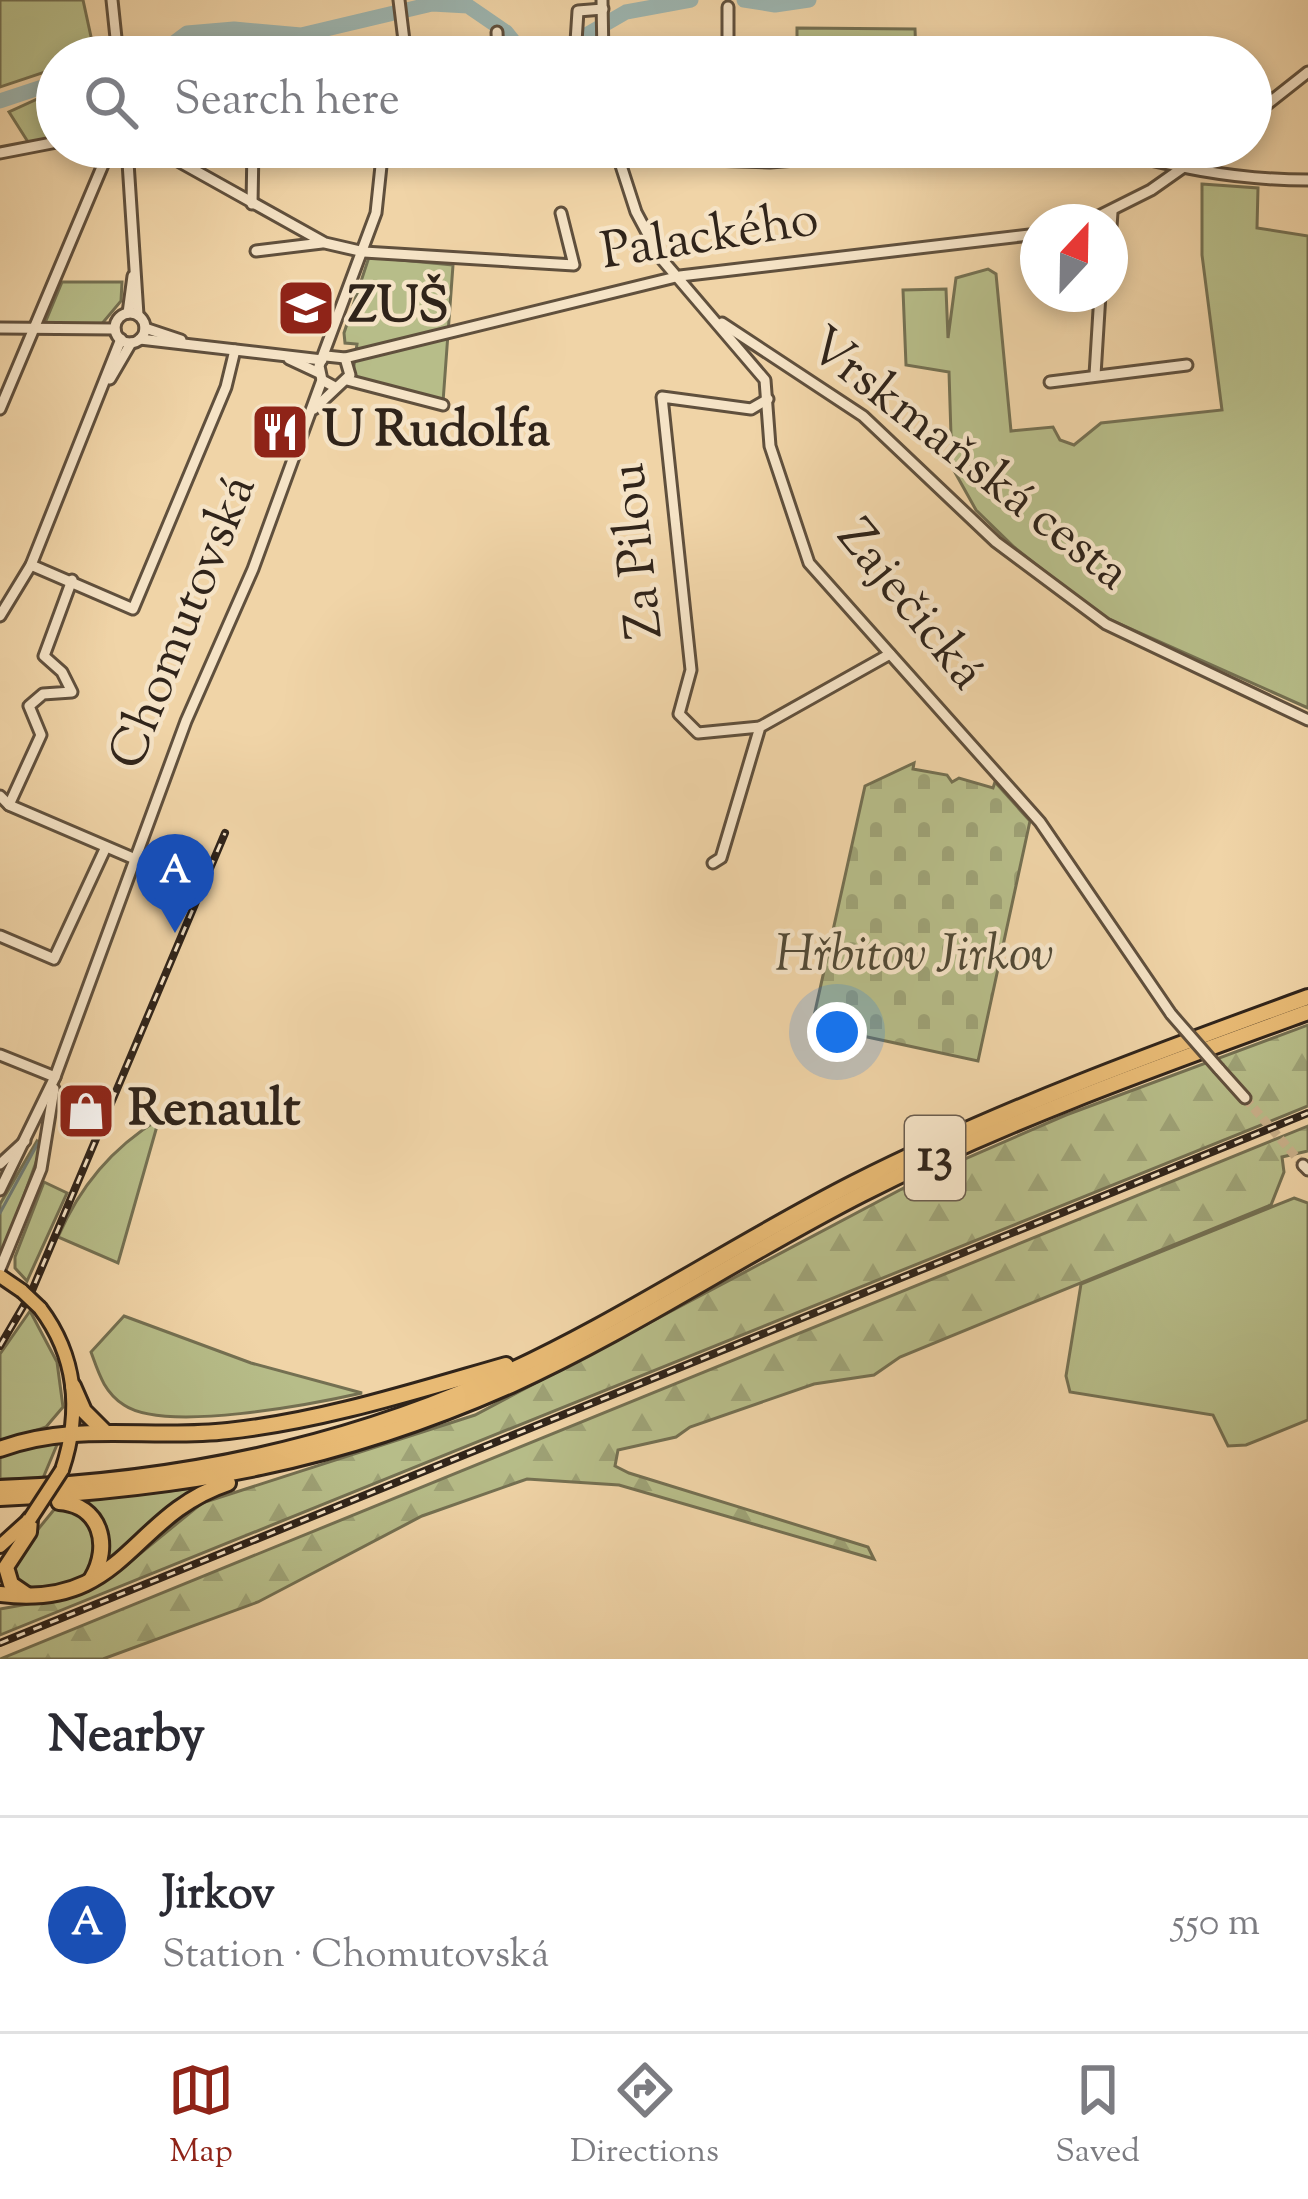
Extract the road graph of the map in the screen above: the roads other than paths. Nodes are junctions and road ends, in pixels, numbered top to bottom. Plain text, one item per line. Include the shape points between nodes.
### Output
1 (112, 0) edge
2 (603, 4) edge
3 (728, 7) dead end
4 (497, 32) dead end
5 (116, 36) edge
6 (497, 36) edge
7 (575, 36) edge
8 (603, 36) edge
9 (728, 36) edge
10 (1308, 71) edge
11 (1272, 100) edge
12 (36, 146) edge
13 (0, 153) edge
14 (102, 168) edge
15 (129, 168) edge
16 (190, 168) edge
17 (253, 168) edge
18 (381, 168) edge
19 (621, 168) edge
20 (1170, 168) edge
21 (1184, 168) edge
22 (1180, 171) junction
23 (1308, 180) edge
24 (252, 203) junction
25 (1125, 204) edge
26 (562, 213) dead end
27 (1020, 236) edge
28 (325, 243) junction
29 (256, 251) dead end
30 (364, 252) junction
31 (660, 257) junction
32 (680, 276) junction
33 (650, 283) junction
34 (1099, 312) edge
35 (132, 314) junction
36 (712, 317) junction
37 (0, 328) edge
38 (145, 328) junction
39 (34, 330) junction
40 (335, 330) junction
41 (127, 338) junction
42 (192, 344) junction
43 (400, 344) junction
44 (235, 350) junction
45 (266, 353) junction
46 (342, 356) junction
47 (324, 358) junction
48 (1187, 365) dead end
49 (349, 374) junction
50 (1095, 375) junction
51 (321, 376) junction
52 (1050, 382) dead end
53 (333, 386) junction
54 (768, 399) junction
55 (443, 405) dead end
56 (0, 409) edge
57 (307, 418) junction
58 (32, 565) junction
59 (72, 580) junction
60 (0, 616) edge
61 (890, 654) junction
62 (1308, 719) edge
63 (760, 727) junction
64 (3, 801) edge
65 (106, 847) junction
66 (135, 859) junction
67 (713, 862) dead end
68 (0, 936) edge
69 (1308, 998) edge
70 (1308, 1012) edge
71 (0, 1055) edge
72 (55, 1077) junction
73 (1245, 1099) tunnel mouth
74 (29, 1137) junction
75 (0, 1163) edge
76 (0, 1190) edge
77 (0, 1273) edge
78 (582, 1335) junction
79 (73, 1385) junction
80 (73, 1432) junction
81 (111, 1435) junction
82 (0, 1449) edge
83 (254, 1472) junction
84 (0, 1488) edge
85 (0, 1499) edge
86 (25, 1524) junction
87 (0, 1550) edge
88 (87, 1585) junction
89 (0, 1594) edge
90 (32, 1597) junction

1 - 5 street
2 - 7 street via 578,11
2 - 8 street
3 - 9 street
4 - 6 street
10 - 11 street
12 - 13 street
14 - 39 street
15 - 35 street
16 - 24 street
17 - 24 street
18 - 30 street, Chomutovská
19 - 31 street, Zaječická
20 - 22 street
21 - 22 street
22 - 23 street
22 - 25 street
24 - 28 street
26 - 30 street via 574,265
27 - 32 street, Palackého
28 - 29 street
28 - 30 street
30 - 40 street, Chomutovská
31 - 32 street, Zaječická
31 - 33 street
32 - 33 street, Palackého
32 - 36 street, Zaječická
33 - 43 street, Palackého
34 - 50 street
35 - 38 street
35 - 41 street
36 - 54 street, Zaječická via 756,366
36 - 62 street, Vrskmaňská cesta via 863,416 996,542 1106,624
37 - 39 street
38 - 41 street
38 - 42 street
39 - 41 street
39 - 56 street
40 - 46 street, Chomutovská
40 - 47 street, Chomutovská
41 - 42 street
41 - 58 street
42 - 44 street
43 - 46 street, Palackého
43 - 49 street, Palackého
44 - 45 street
44 - 59 street via 134,609
45 - 47 street
45 - 51 street
46 - 47 street
46 - 49 street, Chomutovská
47 - 51 street, Chomutovská
48 - 50 street
49 - 53 street, Chomutovská
49 - 55 street
50 - 52 street
51 - 53 street
51 - 57 street, Chomutovská
53 - 57 street, Chomutovská
54 - 61 street, Zaječická via 770,446 809,563
54 - 63 street, Za Pilou via 751,409 662,397 692,670 680,714 698,733
57 - 66 street, Chomutovská
58 - 59 street
58 - 60 street
59 - 64 street via 44,656 72,692 43,694 29,706 40,734
61 - 63 street
61 - 73 street, Zaječická, bridge via 1040,822 1171,1014
63 - 67 street via 721,858
64 - 65 street
65 - 66 street
65 - 68 street via 54,959
66 - 72 street, Chomutovská
69 - 78 highway, 13 via 948,1138
70 - 83 highway, 13 via 953,1150 496,1391 355,1445
71 - 72 street
72 - 74 street, Chomutovská
72 - 77 street via 41,1168
74 - 75 street
74 - 76 street, Chomutovská
77 - 79 main road, bridge via 40,1308
78 - 81 highway via 507,1365 320,1416 230,1431
78 - 84 highway, 13 via 486,1382 314,1442 187,1470
79 - 80 main road
79 - 81 highway via 92,1423
80 - 81 highway
80 - 82 highway
80 - 86 main road, bridge via 62,1470
83 - 85 highway, 13
83 - 88 highway via 193,1499
85 - 88 highway via 66,1502 92,1516 103,1548
86 - 87 main road
86 - 90 highway via 6,1571 14,1588
88 - 90 highway
89 - 90 highway

